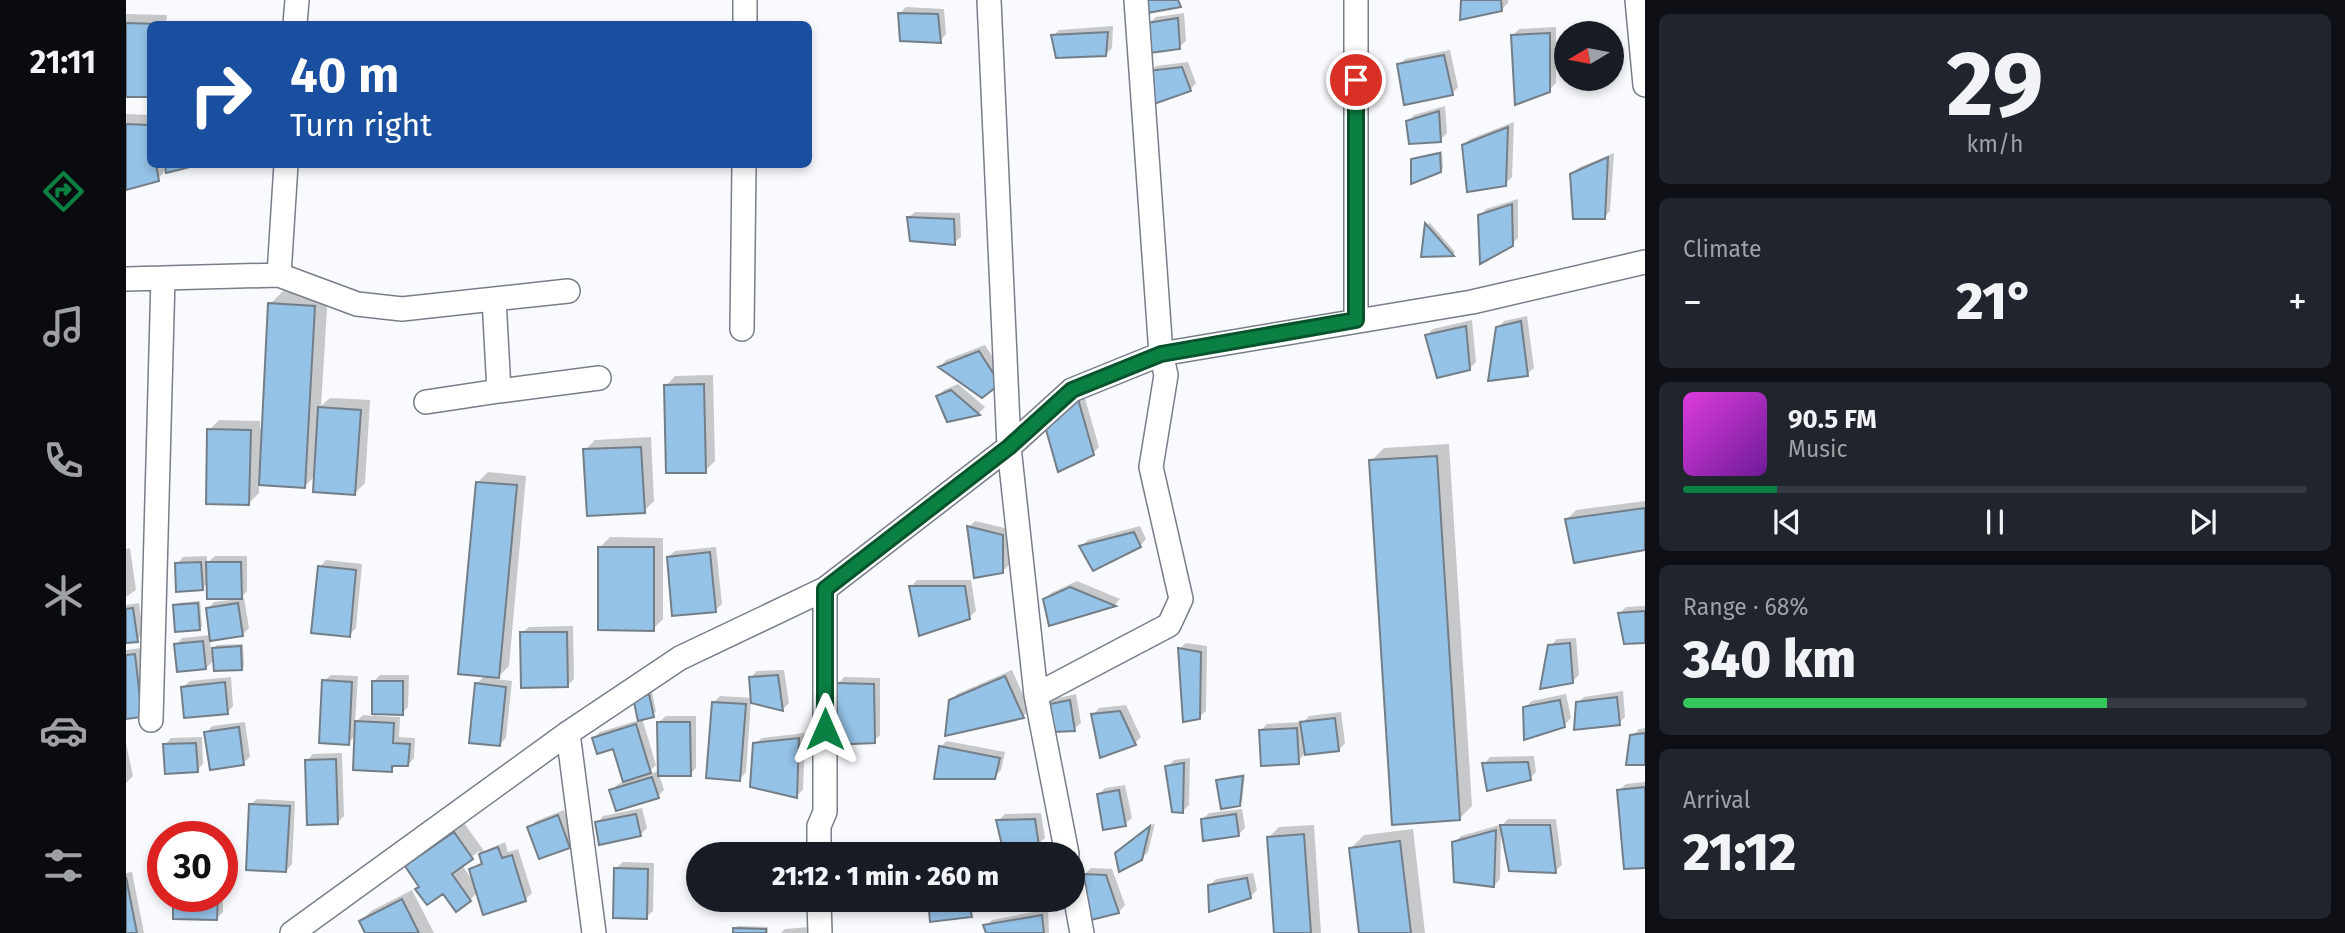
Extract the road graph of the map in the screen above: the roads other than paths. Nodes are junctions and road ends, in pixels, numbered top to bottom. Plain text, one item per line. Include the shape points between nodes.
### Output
1 (297, 0) edge
2 (745, 0) edge
3 (989, 0) edge
4 (1136, 0) edge
5 (1356, 0) edge
6 (1637, 0) edge
7 (295, 21) edge
8 (745, 21) edge
9 (1645, 85) edge
10 (286, 168) edge
11 (744, 168) edge
12 (1645, 262) edge
13 (279, 275) junction
14 (163, 278) junction
15 (126, 279) edge
16 (568, 291) dead end
17 (494, 299) junction
18 (1356, 320) junction
19 (742, 329) dead end
20 (1161, 354) junction
21 (599, 378) dead end
22 (499, 391) junction
23 (426, 402) dead end
24 (1009, 447) junction
25 (825, 589) junction
26 (1036, 695) junction
27 (151, 720) dead end
28 (568, 733) junction
29 (819, 842) edge
30 (1065, 842) edge
31 (819, 912) edge
32 (1078, 912) edge
33 (292, 933) edge
34 (594, 933) edge
35 (820, 933) edge
36 (1082, 933) edge

1 - 7 street
2 - 8 street
3 - 24 street
4 - 20 street
5 - 18 street
6 - 9 street
10 - 13 street
11 - 19 street
12 - 18 street via 1472,302
13 - 14 street
13 - 17 street via 357,304 402,309
14 - 15 street
14 - 27 street
16 - 17 street
17 - 22 street
18 - 20 street
20 - 24 street via 1072,390
20 - 26 street via 1166,375 1152,467 1181,599 1169,625
21 - 22 street
22 - 23 street
24 - 25 street
24 - 26 street
25 - 28 street via 680,658
25 - 29 street via 825,813
26 - 30 street
28 - 33 street
28 - 34 street
31 - 35 street
32 - 36 street

